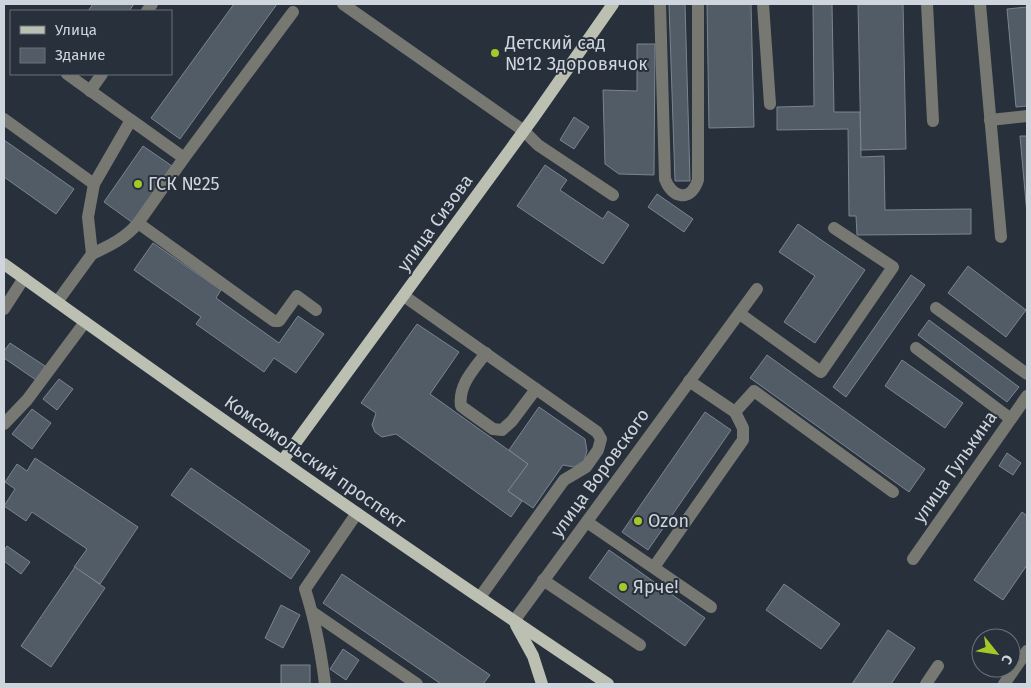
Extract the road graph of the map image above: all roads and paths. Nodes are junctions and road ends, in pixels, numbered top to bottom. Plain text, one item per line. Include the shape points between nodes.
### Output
1 (343, 4) edge
2 (613, 4) edge
3 (660, 4) edge
4 (698, 4) edge
5 (763, 4) edge
6 (927, 4) edge
7 (980, 4) edge
8 (293, 12) dead end
9 (68, 75) edge
10 (101, 75) edge
11 (90, 91) junction
12 (770, 104) dead end
13 (1027, 116) edge
14 (4, 120) edge
15 (132, 120) junction
16 (990, 120) junction
17 (933, 121) dead end
18 (524, 131) junction
19 (184, 158) junction
20 (94, 184) junction
21 (613, 195) dead end
22 (138, 223) junction
23 (834, 228) dead end
24 (1001, 237) dead end
25 (92, 254) junction
26 (4, 264) edge
27 (24, 278) junction
28 (757, 289) dead end
29 (404, 296) junction
30 (57, 302) junction
31 (936, 308) dead end
32 (4, 309) edge
33 (316, 310) dead end
34 (740, 314) junction
35 (85, 322) junction
36 (916, 348) dead end
37 (486, 353) junction
38 (1027, 374) edge
39 (689, 380) junction
40 (536, 389) junction
41 (1027, 396) edge
42 (735, 412) junction
43 (1011, 419) junction
44 (4, 424) edge
45 (283, 460) junction
46 (893, 492) dead end
47 (357, 513) junction
48 (587, 522) junction
49 (913, 559) dead end
50 (654, 567) junction
51 (543, 580) junction
52 (480, 598) junction
53 (711, 607) dead end
54 (312, 612) junction
55 (514, 621) junction
56 (640, 645) dead end
57 (1027, 651) edge
58 (938, 666) dead end
59 (325, 684) edge
60 (417, 684) edge
61 (542, 684) edge
62 (608, 684) edge
63 (926, 684) edge
64 (1004, 684) edge

1 - 18 street
2 - 18 main road, улица Сизова
3 - 4 street via 665,179 668,188 682,195 690,194 698,180
5 - 12 street
6 - 17 street
7 - 16 street
8 - 19 street
9 - 11 street
10 - 11 street
11 - 15 street
13 - 16 street
14 - 20 street
15 - 19 street
15 - 20 street
16 - 24 street
18 - 21 street via 538,145
18 - 29 main road, улица Сизова
19 - 22 street
20 - 25 street via 88,217
22 - 25 street via 131,232
22 - 33 street via 274,321 279,321 298,296
23 - 34 street via 893,267 821,372
25 - 30 street
26 - 27 main road, Комсомольский проспект
27 - 30 main road, Комсомольский проспект
27 - 32 street
28 - 34 street, улица Воровского
29 - 37 street
29 - 45 main road, улица Сизова
30 - 35 main road, Комсомольский проспект
31 - 38 street
34 - 39 street, улица Воровского
35 - 44 street via 27,400
35 - 45 main road, Комсомольский проспект
36 - 43 street
37 - 40 street
37 - 40 street via 463,386 460,406 493,429 502,430
39 - 42 street
39 - 48 street, улица Воровского
40 - 52 street via 597,432 601,440 586,467 564,480
41 - 43 street, улица Гулькина
42 - 46 street via 754,391
42 - 50 street via 743,428 743,440
43 - 49 street, улица Гулькина
45 - 47 main road, Комсомольский проспект
47 - 52 main road, Комсомольский проспект
47 - 54 street via 305,589
48 - 50 street
48 - 51 street, улица Воровского
50 - 53 street
51 - 55 street, улица Воровского
51 - 56 street
52 - 55 main road, Комсомольский проспект
54 - 59 street
54 - 60 street
55 - 61 main road via 527,642
55 - 62 main road, Комсомольский проспект
57 - 64 street
58 - 63 street

